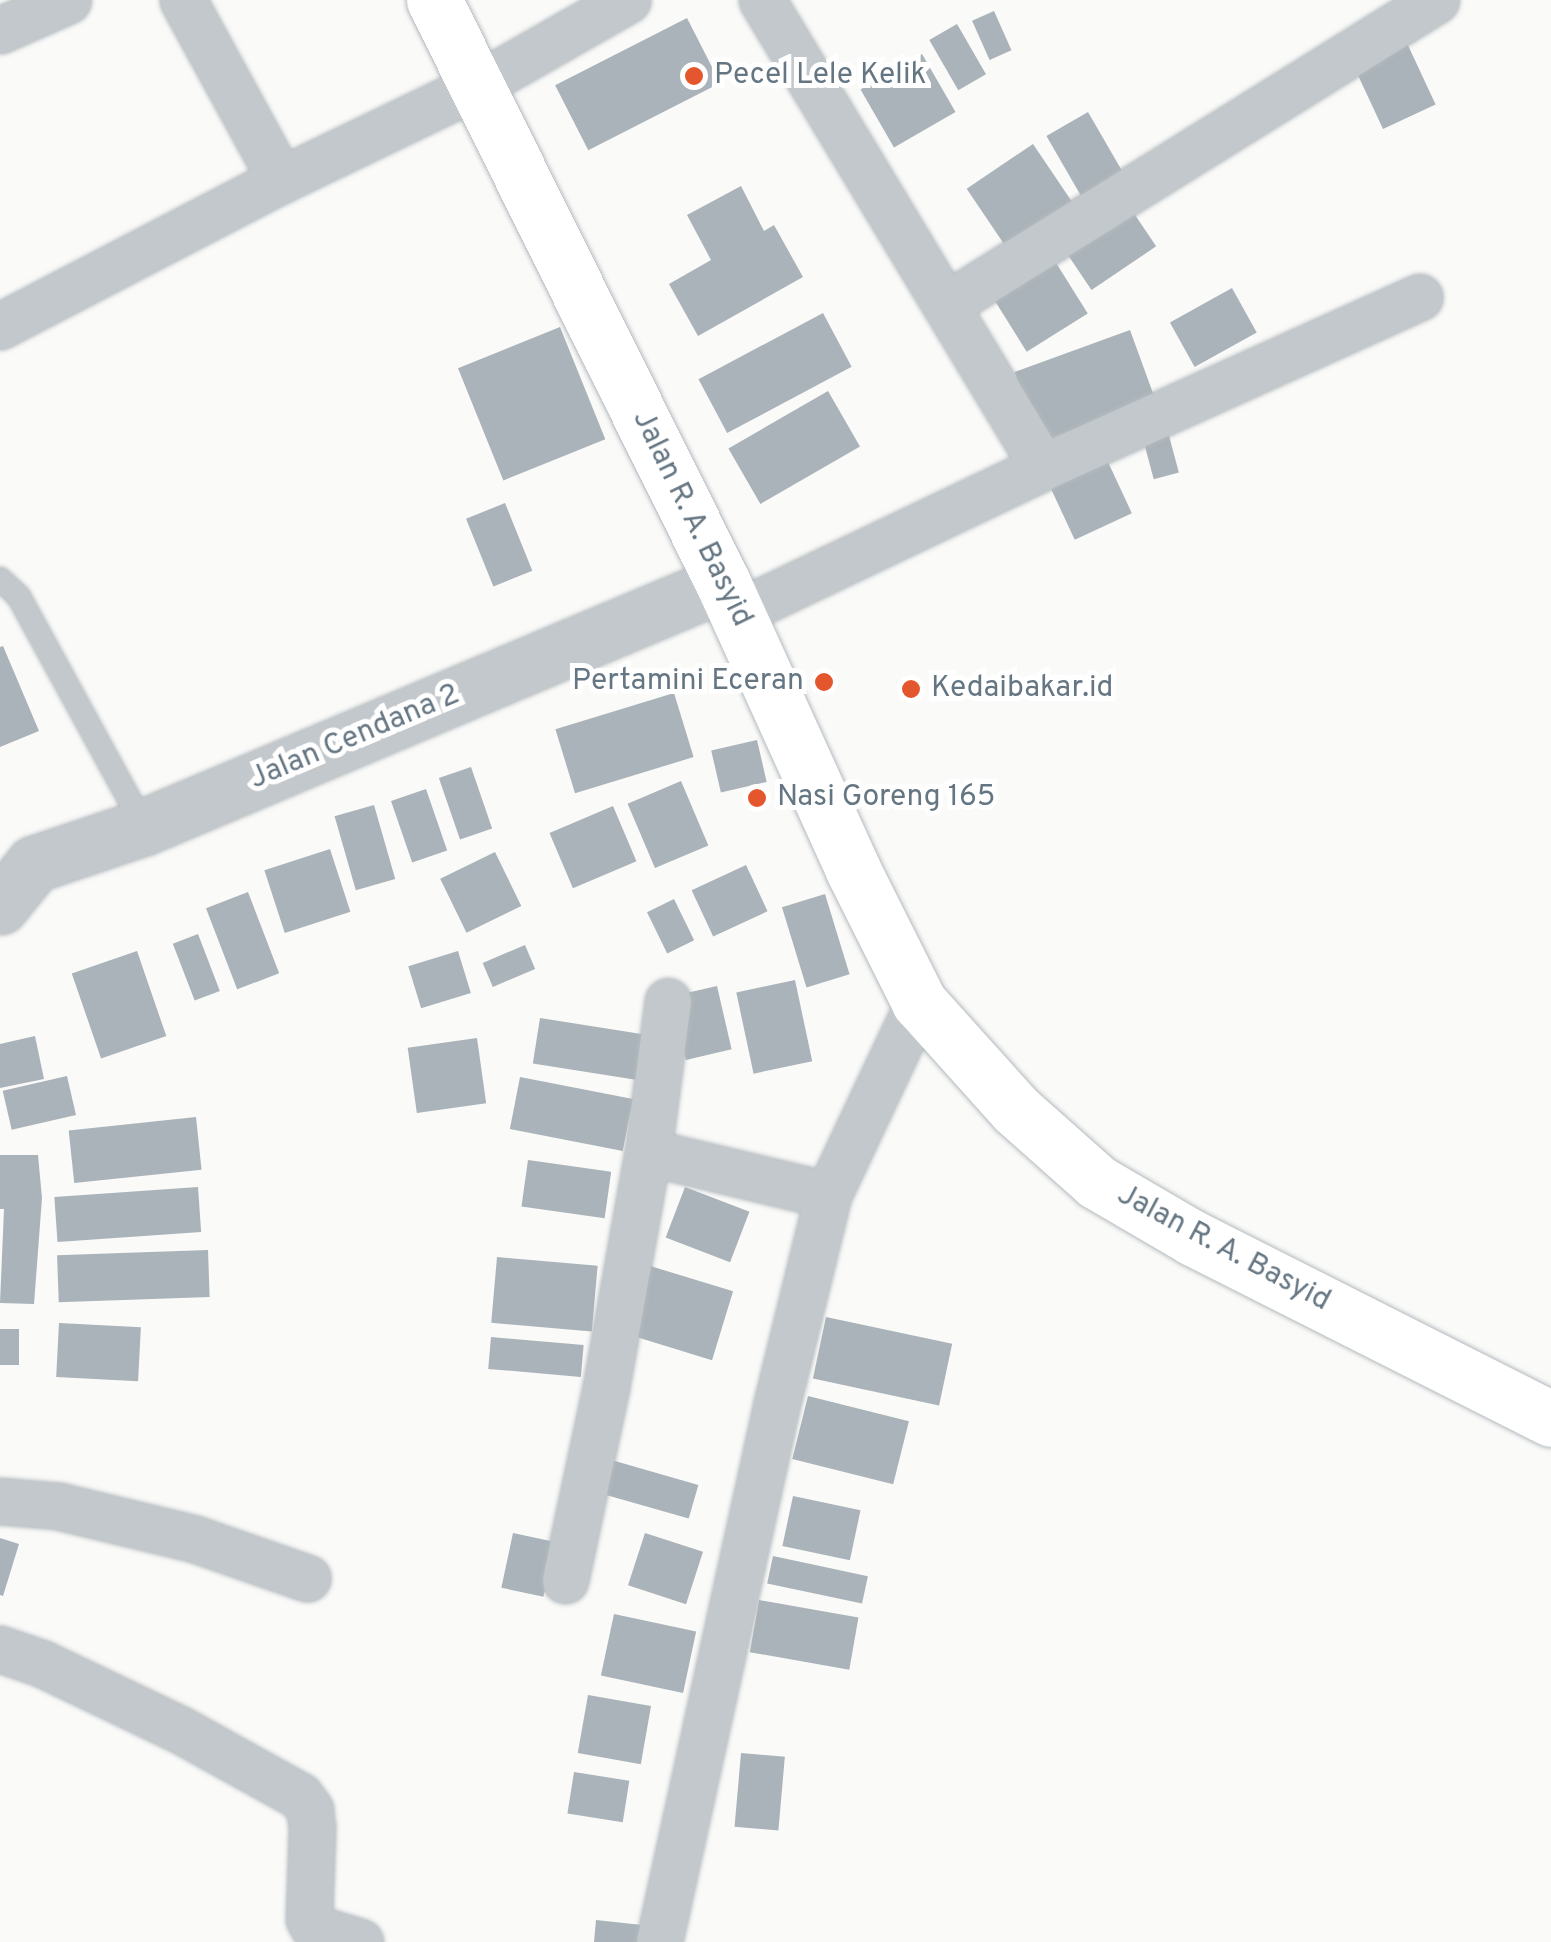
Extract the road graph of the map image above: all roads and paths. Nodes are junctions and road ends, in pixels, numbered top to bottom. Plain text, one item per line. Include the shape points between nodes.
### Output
1 (68, 0) edge
2 (184, 0) edge
3 (434, 0) edge
4 (627, 0) edge
5 (762, 0) edge
6 (1436, 0) edge
7 (0, 30) edge
8 (478, 85) junction
9 (281, 180) junction
10 (1419, 298) dead end
11 (946, 305) junction
12 (0, 326) edge
13 (1043, 467) junction
14 (0, 579) edge
15 (730, 598) junction
16 (144, 828) junction
17 (0, 906) edge
18 (668, 1001) dead end
19 (919, 1002) junction
20 (648, 1152) junction
21 (828, 1195) junction
22 (1551, 1419) edge
23 (0, 1501) edge
24 (307, 1578) dead end
25 (565, 1580) dead end
26 (0, 1650) edge
27 (360, 1942) edge
28 (658, 1942) edge

1 - 7 street
2 - 9 street
3 - 8 main road, Jalan R. A. Basyid
4 - 8 street
5 - 11 street
6 - 11 street
8 - 9 street
8 - 15 main road, Jalan R. A. Basyid
9 - 12 street
10 - 13 street
11 - 13 street
13 - 15 street
14 - 16 lane via 19,597
15 - 16 street, Jalan Cendana 2
15 - 19 main road, Jalan R. A. Basyid
16 - 17 street, Jalan Cendana 2 via 34,864
18 - 20 street
19 - 21 street
19 - 22 main road, Jalan R. A. Basyid via 1016,1110 1097,1182
20 - 21 street
20 - 25 street
21 - 28 street
23 - 24 street via 58,1506 194,1539
26 - 27 street via 180,1729 300,1796 312,1828 310,1919 314,1928

